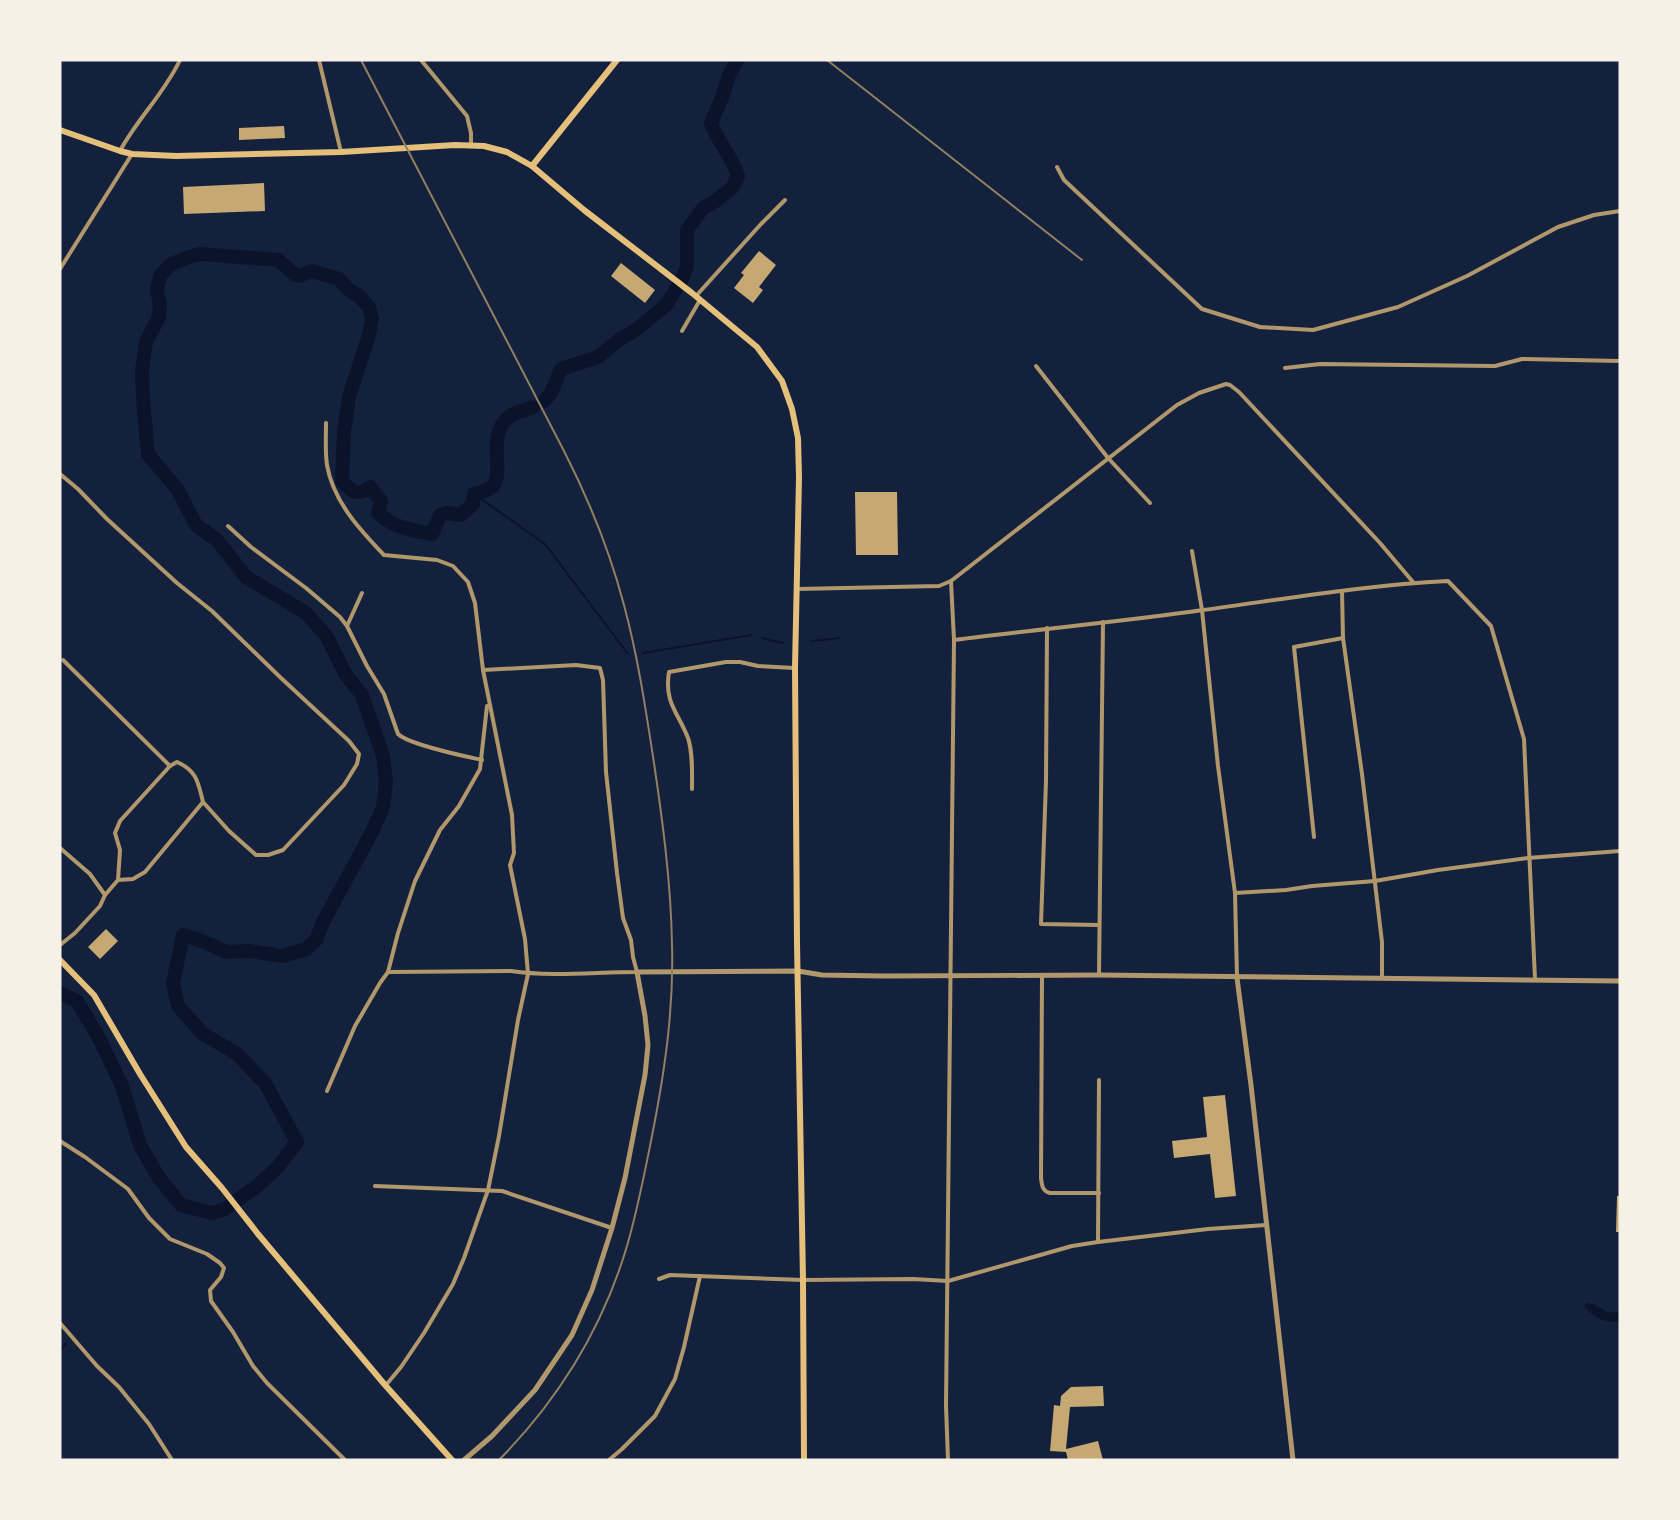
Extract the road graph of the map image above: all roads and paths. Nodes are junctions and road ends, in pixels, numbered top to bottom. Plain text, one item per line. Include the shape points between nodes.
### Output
1 (180, 60) edge
2 (319, 60) edge
3 (421, 60) edge
4 (617, 60) edge
5 (60, 130) edge
6 (471, 146) junction
7 (120, 151) junction
8 (341, 152) junction
9 (132, 154) junction
10 (532, 166) junction
11 (1057, 167) dead end
12 (784, 200) dead end
13 (1620, 212) edge
14 (60, 269) edge
15 (698, 298) junction
16 (682, 331) dead end
17 (1620, 361) edge
18 (1036, 366) dead end
19 (1285, 368) dead end
20 (326, 423) dead end
21 (1108, 458) junction
22 (60, 474) edge
23 (1150, 503) dead end
24 (228, 526) dead end
25 (1192, 551) dead end
26 (951, 581) junction
27 (1413, 583) junction
28 (797, 589) junction
29 (1342, 591) junction
30 (362, 593) dead end
31 (1202, 610) junction
32 (1103, 622) junction
33 (347, 626) junction
34 (1047, 628) junction
35 (1343, 638) junction
36 (954, 640) junction
37 (63, 660) dead end
38 (795, 668) junction
39 (483, 670) junction
40 (488, 699) junction
41 (482, 760) junction
42 (170, 766) junction
43 (692, 789) dead end
44 (203, 802) junction
45 (1314, 837) dead end
46 (60, 848) edge
47 (1620, 851) edge
48 (1528, 858) junction
49 (118, 880) junction
50 (1375, 881) junction
51 (1235, 893) junction
52 (105, 895) junction
53 (1099, 925) junction
54 (60, 945) edge
55 (60, 960) edge
56 (798, 971) junction
57 (388, 972) junction
58 (637, 972) junction
59 (528, 974) junction
60 (950, 975) junction
61 (1042, 975) junction
62 (1099, 975) junction
63 (1237, 978) junction
64 (1382, 978) junction
65 (1534, 979) junction
66 (1620, 981) edge
67 (1099, 1080) dead end
68 (327, 1091) dead end
69 (60, 1141) edge
70 (375, 1186) dead end
71 (488, 1190) junction
72 (1099, 1192) junction
73 (1266, 1225) junction
74 (612, 1228) junction
75 (1098, 1242) junction
76 (700, 1276) junction
77 (659, 1279) dead end
78 (803, 1280) junction
79 (948, 1281) junction
80 (60, 1323) edge
81 (385, 1385) junction
82 (172, 1460) edge
83 (345, 1460) edge
84 (452, 1460) edge
85 (464, 1460) edge
86 (609, 1460) edge
87 (804, 1460) edge
88 (948, 1460) edge
89 (1293, 1460) edge

1 - 7 street
2 - 8 street
3 - 6 street via 467,116
4 - 10 main road
5 - 7 main road
6 - 8 main road
6 - 10 main road via 507,152
7 - 9 main road
8 - 9 main road
9 - 14 street
10 - 15 main road
11 - 13 street via 1064,180 1202,309 1260,327 1312,330 1398,307 1467,276 1558,227 1594,215
12 - 15 street
15 - 16 street
15 - 28 main road via 757,347 788,394 798,438
17 - 19 street via 1522,359 1495,366 1320,364
18 - 21 street
20 - 39 street via 327,467 346,511 360,530 384,555 437,560 453,566 468,582 475,603
21 - 23 street
21 - 26 street
21 - 27 street via 1178,405 1199,393 1230,385
22 - 44 street via 212,611 359,754 344,785 283,850 268,855 256,855
24 - 33 street
25 - 31 street
26 - 28 street via 939,586
26 - 36 street
27 - 29 street
27 - 48 street via 1448,581 1491,626 1524,739
28 - 38 main road
29 - 31 street
29 - 35 street
30 - 33 street
31 - 32 street
31 - 51 street
32 - 34 street
32 - 53 street
33 - 41 street via 384,694 402,738
34 - 36 street
34 - 53 street via 1041,924
35 - 45 street via 1294,647
35 - 50 street
36 - 60 street
37 - 42 street
38 - 43 street via 726,662 669,672 668,694 689,741
38 - 56 main road
39 - 40 street
39 - 58 street via 576,665 600,668 617,873 623,918
40 - 41 street
40 - 59 street via 512,815 514,853 510,865
41 - 57 street via 471,786 440,830 414,881
42 - 44 street via 177,762 189,767 198,781
42 - 49 street via 120,821 115,832 120,850
44 - 49 street via 145,872 133,879
46 - 52 street via 90,874
47 - 48 street
48 - 50 street
48 - 65 street
49 - 52 street
50 - 51 street
50 - 64 street
51 - 63 street
52 - 54 street via 100,906
53 - 62 street
55 - 81 main road via 94,994 186,1147
56 - 58 street
56 - 60 street via 822,975
56 - 78 main road
57 - 59 street
57 - 68 street via 355,1026
58 - 59 street
58 - 74 street via 646,1023 647,1058 633,1144
59 - 71 street
60 - 61 street
60 - 79 street
61 - 62 street
61 - 72 street via 1042,1188 1050,1193
62 - 63 street
63 - 64 street
63 - 73 street
64 - 65 street
65 - 66 street
67 - 72 street
69 - 83 street via 128,1189 148,1218 170,1239 220,1263 224,1268 210,1290 211,1301 267,1383
70 - 71 street
71 - 74 street via 502,1191
71 - 81 street via 453,1284 424,1333
72 - 75 street
73 - 75 street
73 - 89 street
74 - 85 street via 592,1290 560,1356 507,1422
75 - 79 street
76 - 77 street via 670,1275
76 - 78 street
76 - 86 street via 675,1379 656,1416
78 - 79 street
78 - 87 main road
79 - 88 street
80 - 82 street via 119,1387
81 - 84 main road

